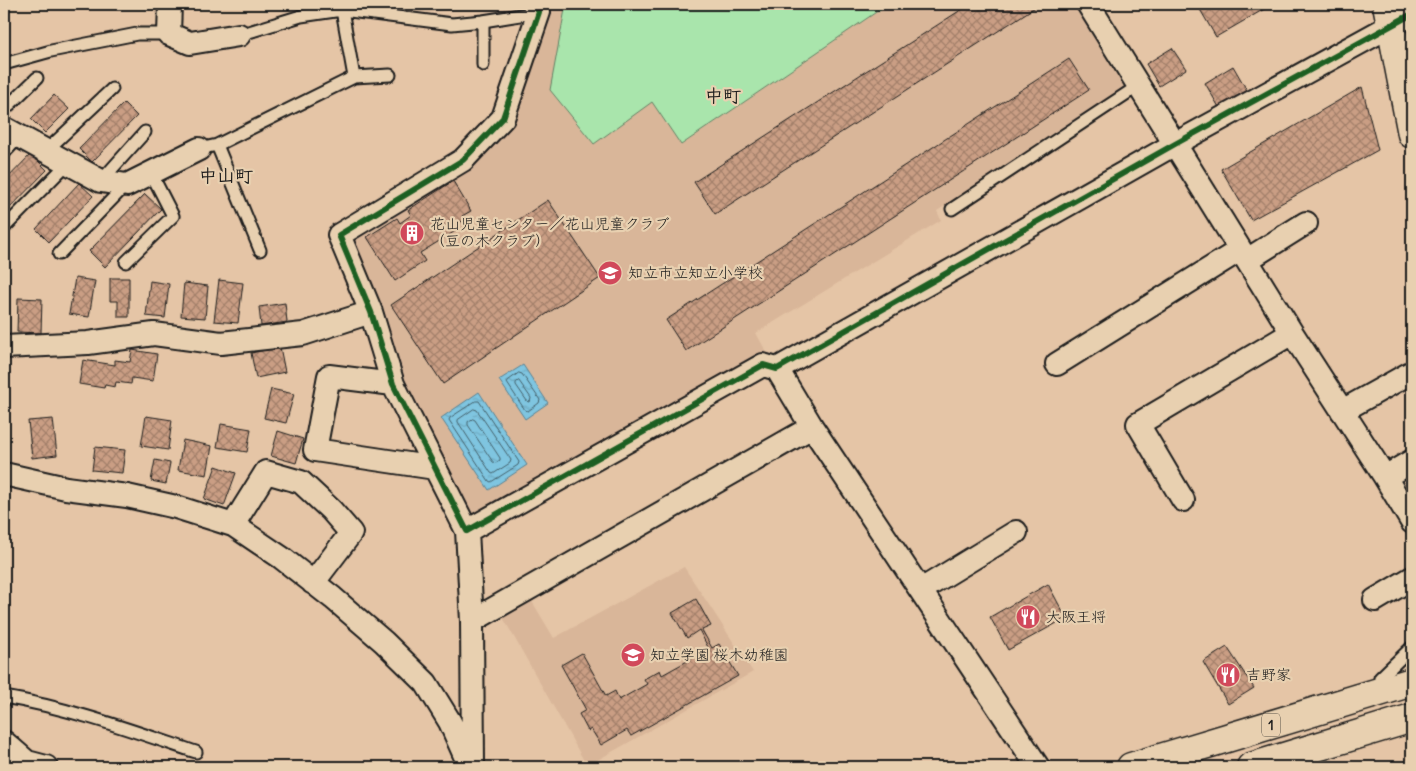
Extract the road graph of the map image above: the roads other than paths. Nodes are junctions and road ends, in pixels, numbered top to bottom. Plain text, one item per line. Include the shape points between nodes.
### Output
1 (170, 4) edge
2 (1088, 4) edge
3 (536, 8) edge
4 (342, 10) junction
5 (1397, 14) edge
6 (483, 21) junction
7 (169, 34) junction
8 (239, 35) joint
9 (4, 64) edge
10 (483, 65) dead end
11 (390, 75) dead end
12 (354, 77) junction
13 (36, 78) dead end
14 (1138, 86) junction
15 (112, 89) dead end
16 (4, 110) edge
17 (145, 132) dead end
18 (12, 133) edge
19 (1412, 134) edge
20 (1175, 144) junction
21 (208, 147) junction
22 (46, 151) junction
23 (4, 153) edge
24 (68, 163) junction
25 (151, 173) junction
26 (100, 181) junction
27 (127, 185) junction
28 (952, 209) dead end
29 (1306, 223) dead end
30 (4, 228) edge
31 (260, 250) dead end
32 (59, 254) dead end
33 (1244, 255) junction
34 (126, 262) dead end
35 (371, 312) junction
36 (1292, 333) junction
37 (4, 346) edge
38 (1057, 364) dead end
39 (777, 369) junction
40 (1412, 372) edge
41 (393, 384) junction
42 (1342, 411) junction
43 (812, 427) junction
44 (1412, 461) edge
45 (435, 468) junction
46 (4, 474) edge
47 (1385, 477) junction
48 (1182, 500) dead end
49 (1412, 522) edge
50 (233, 525) junction
51 (467, 531) junction
52 (1016, 532) dead end
53 (1412, 578) edge
54 (314, 583) junction
55 (921, 590) junction
56 (1375, 600) dead end
57 (472, 621) junction
58 (1412, 647) edge
59 (1380, 678) dead end
60 (1412, 682) edge
61 (4, 698) edge
62 (1412, 718) edge
63 (4, 742) edge
64 (1309, 750) junction
65 (196, 752) dead end
66 (46, 767) edge
67 (472, 767) edge
68 (1038, 767) edge
69 (1131, 767) edge
70 (1251, 767) edge
71 (1288, 767) edge

1 - 7 street
2 - 14 street
3 - 6 lane
3 - 35 street via 503,118 463,160 339,235
4 - 6 lane via 452,24
4 - 8 lane via 301,16
4 - 12 lane
5 - 19 main road
5 - 20 street
6 - 10 lane
7 - 8 street via 190,43
7 - 9 lane via 137,34
11 - 12 lane
12 - 21 lane
13 - 16 lane
14 - 20 street
14 - 28 lane
15 - 22 lane
17 - 26 lane
18 - 22 street
18 - 23 lane
20 - 33 street
20 - 39 street
21 - 25 street
21 - 31 lane
22 - 24 street
24 - 26 street
24 - 30 lane
25 - 27 street
25 - 34 lane via 173,216
26 - 27 street
27 - 32 lane
29 - 33 street
33 - 36 street
33 - 38 street
35 - 37 street via 303,334 221,344 154,334 88,343
35 - 41 street
36 - 42 street
36 - 48 street via 1138,424
39 - 43 street
39 - 51 street via 763,365
40 - 42 street
41 - 45 street
41 - 45 street via 329,376 315,450
42 - 47 street
43 - 55 street
43 - 57 street
44 - 47 street
45 - 51 street
46 - 50 street via 66,488 127,496
47 - 49 street
50 - 54 street
50 - 54 street via 266,472 301,482 351,533
51 - 57 street
52 - 55 street
53 - 56 street
54 - 67 street via 384,642 426,683
55 - 68 street
57 - 67 street
58 - 59 lane
60 - 69 main road, 1
61 - 65 lane via 33,702 94,719
62 - 64 main road, 1
63 - 66 street via 27,762
64 - 70 main road, 1
64 - 71 street

